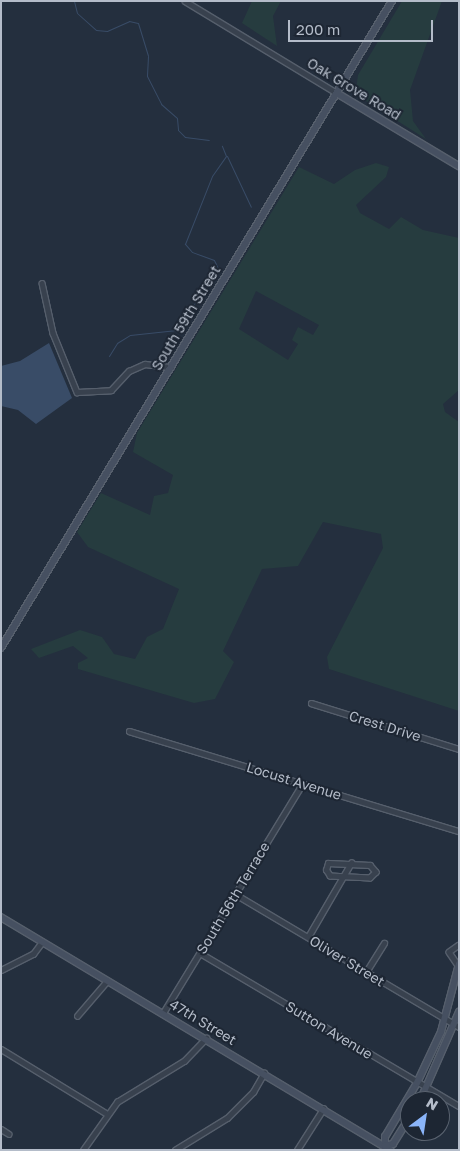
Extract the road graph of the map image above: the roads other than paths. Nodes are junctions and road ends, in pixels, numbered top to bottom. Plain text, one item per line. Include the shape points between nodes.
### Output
1 (185, 1) edge
2 (392, 1) edge
3 (337, 93) junction
4 (459, 166) edge
5 (42, 283) dead end
6 (171, 367) junction
7 (1, 648) edge
8 (311, 703) dead end
9 (129, 731) dead end
10 (459, 749) edge
11 (302, 784) junction
12 (459, 831) edge
13 (351, 863) junction
14 (343, 877) junction
15 (235, 894) junction
16 (1, 917) edge
17 (308, 937) junction
18 (42, 942) junction
19 (384, 943) dead end
20 (459, 945) edge
21 (200, 952) junction
22 (459, 966) edge
23 (1, 970) edge
24 (366, 972) junction
25 (107, 981) junction
26 (459, 1012) edge
27 (163, 1013) junction
28 (77, 1016) dead end
29 (445, 1020) junction
30 (457, 1026) edge
31 (206, 1038) junction
32 (1, 1049) edge
33 (264, 1073) junction
34 (417, 1083) junction
35 (427, 1089) junction
36 (459, 1106) edge
37 (323, 1110) junction
38 (106, 1113) junction
39 (1, 1130) edge
40 (400, 1133) edge
41 (9, 1134) dead end
42 (386, 1149) edge
43 (83, 1150) edge
44 (175, 1150) edge
45 (297, 1150) edge

1 - 3 street, Oak Grove Road
2 - 3 main road, South 59th Street
3 - 4 main road, Oak Grove Road
3 - 6 main road, South 59th Street
5 - 6 street via 54,333 77,392 111,390 129,371 145,364
6 - 7 main road, South 59th Street
8 - 10 street, Crest Drive
9 - 11 street, Locust Avenue
11 - 12 street, Locust Avenue
11 - 15 street, South 56th Terrace
13 - 14 street
13 - 14 street via 331,862 326,867 328,875
13 - 14 street via 375,868 374,877
14 - 17 street
15 - 17 street, Oliver Street
15 - 21 street, South 56th Terrace
16 - 18 main road, 47th Street
17 - 24 street, Oliver Street
18 - 23 street via 33,954
18 - 25 main road, 47th Street
19 - 24 street
20 - 22 street via 449,952
21 - 27 street, South 56th Terrace
21 - 34 street, Sutton Avenue
22 - 29 main road
24 - 29 street, Oliver Street
25 - 27 main road, 47th Street
25 - 28 street
26 - 30 main road
27 - 31 main road, 47th Street
29 - 30 street, Oliver Street
29 - 34 main road
30 - 35 main road
31 - 33 main road, 47th Street
31 - 38 street via 184,1062 132,1090
32 - 38 street
33 - 37 main road, 47th Street
33 - 44 street via 253,1092 227,1118
34 - 35 street, Sutton Avenue
34 - 42 main road via 385,1137
35 - 36 street, Sutton Avenue
37 - 42 main road, 47th Street
37 - 45 street
38 - 43 street
39 - 41 street
40 - 42 main road

